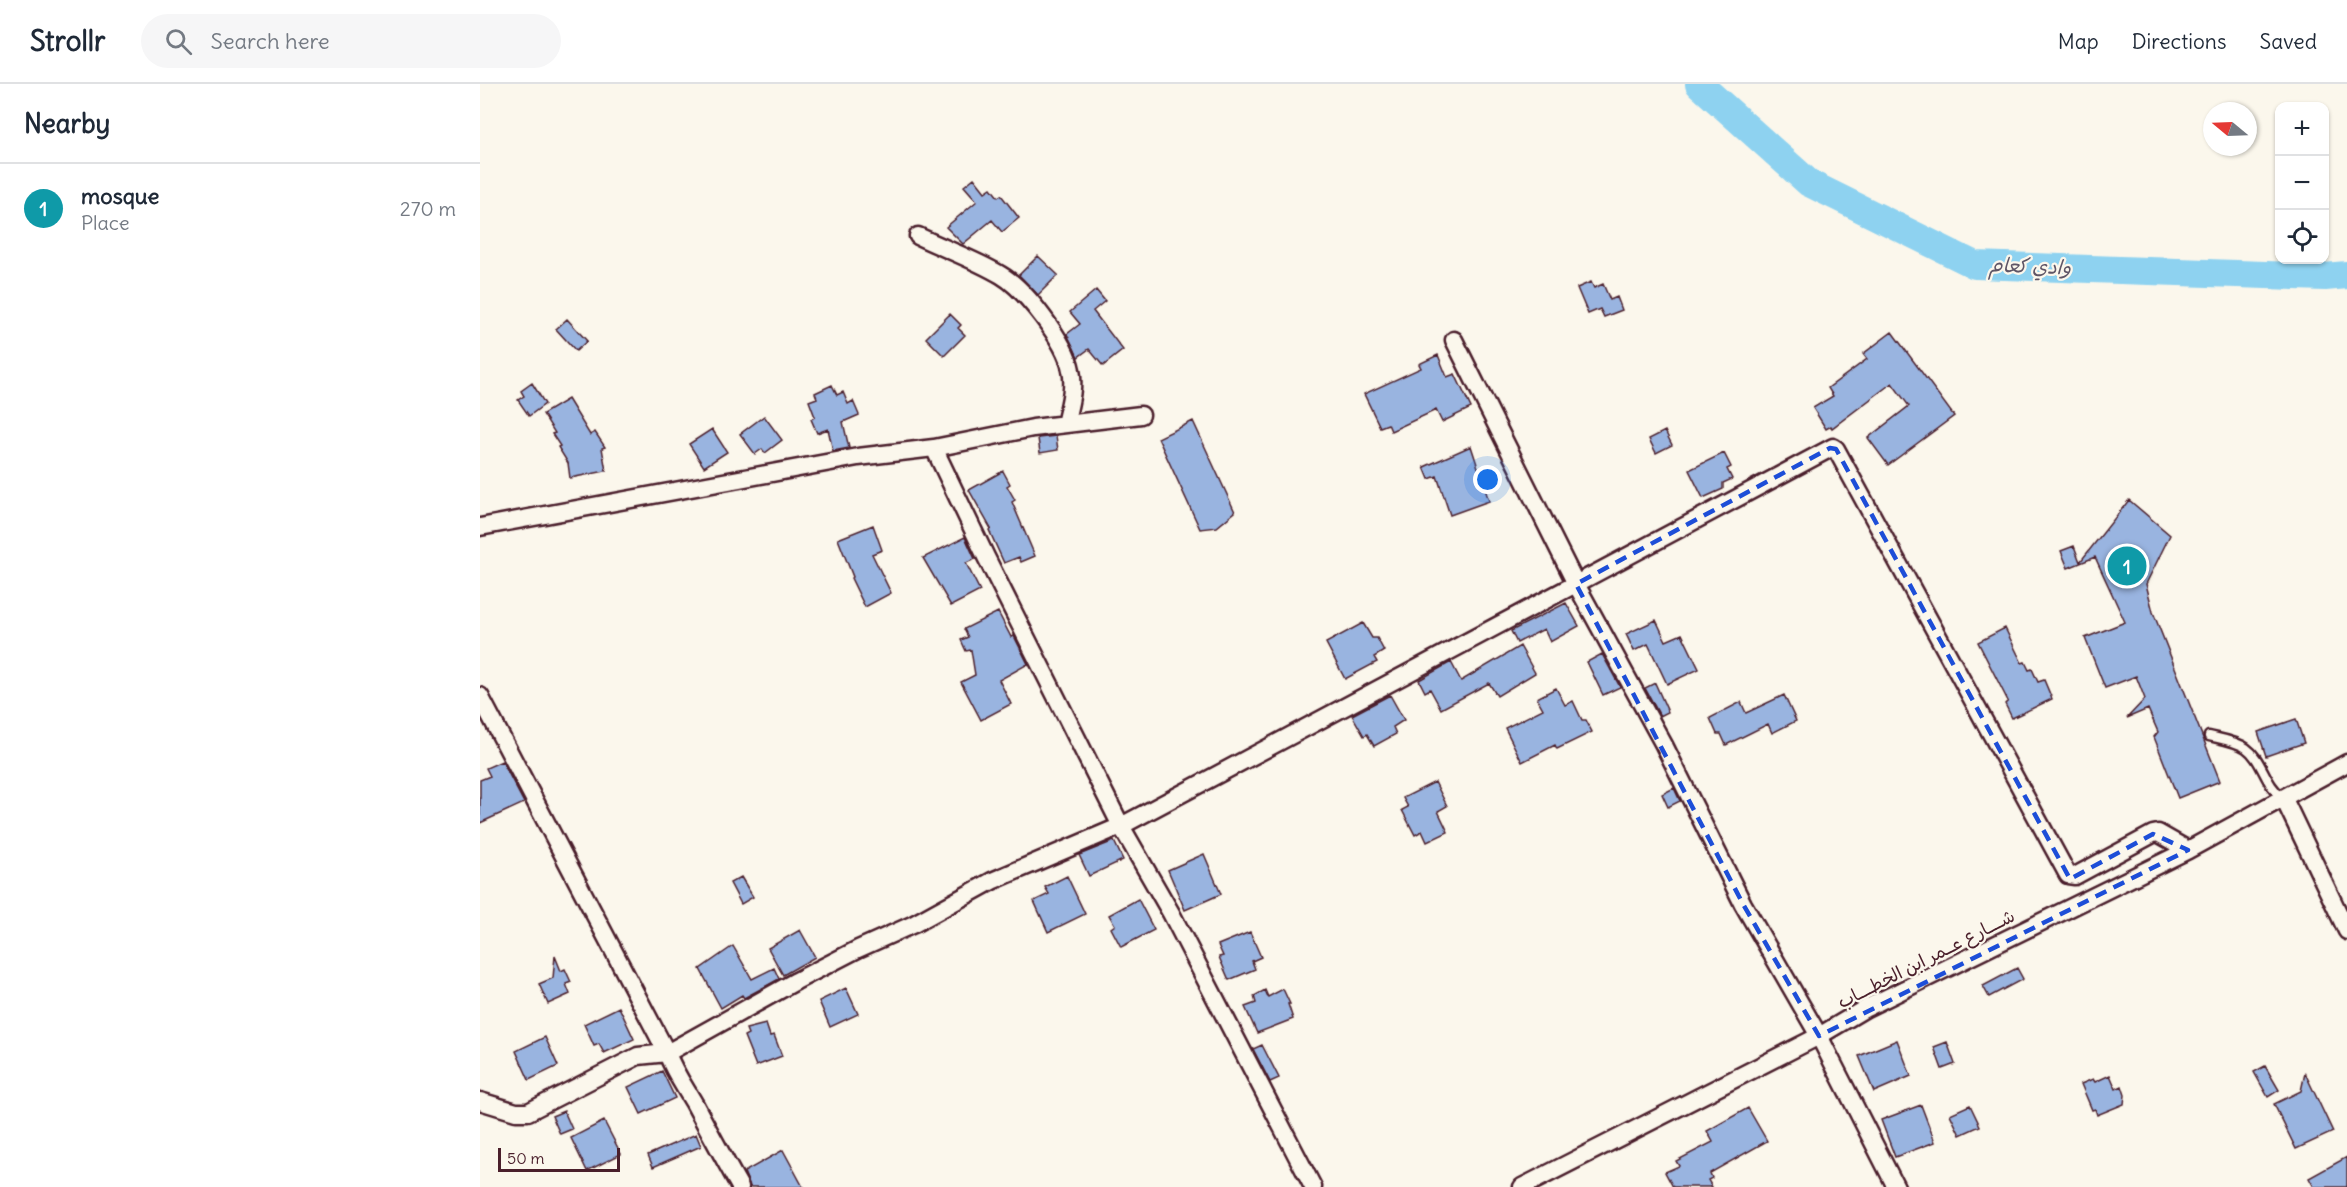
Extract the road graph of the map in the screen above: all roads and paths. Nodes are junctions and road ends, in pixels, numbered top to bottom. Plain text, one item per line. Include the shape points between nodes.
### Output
1 (918, 236) dead end
2 (1454, 340) dead end
3 (1141, 415) dead end
4 (1065, 424) junction
5 (934, 448) junction
6 (480, 526) edge
7 (1576, 584) junction
8 (480, 696) edge
9 (2210, 736) dead end
10 (2347, 763) edge
11 (2284, 799) junction
12 (1122, 826) junction
13 (2188, 850) junction
14 (2347, 930) edge
15 (1819, 1036) junction
16 (667, 1053) junction
17 (480, 1101) edge
18 (740, 1187) edge
19 (1313, 1187) edge
20 (1522, 1187) edge
21 (1896, 1187) edge

1 - 4 street via 1003,276 1040,312 1059,340 1071,370 1071,398
2 - 7 street
3 - 4 street
4 - 5 street
5 - 6 street via 858,457
5 - 12 street
7 - 12 street
7 - 13 street via 1833,447 2068,875 2075,876 2153,834
7 - 15 street via 1664,745 1743,904
8 - 16 street
9 - 11 lane via 2245,747 2254,755 2272,790
10 - 11 street, شــــارع عــمر ابن الخطــــاب
11 - 13 street, شــــارع عــمر ابن الخطــــاب
11 - 14 street
12 - 16 street via 992,881 796,981
12 - 19 street
13 - 15 street, شــــارع عــمر ابن الخطــــاب via 1866,1008
15 - 20 street, شــــارع عــمر ابن الخطــــاب
15 - 21 street
16 - 17 street via 638,1056 528,1112
16 - 18 street

